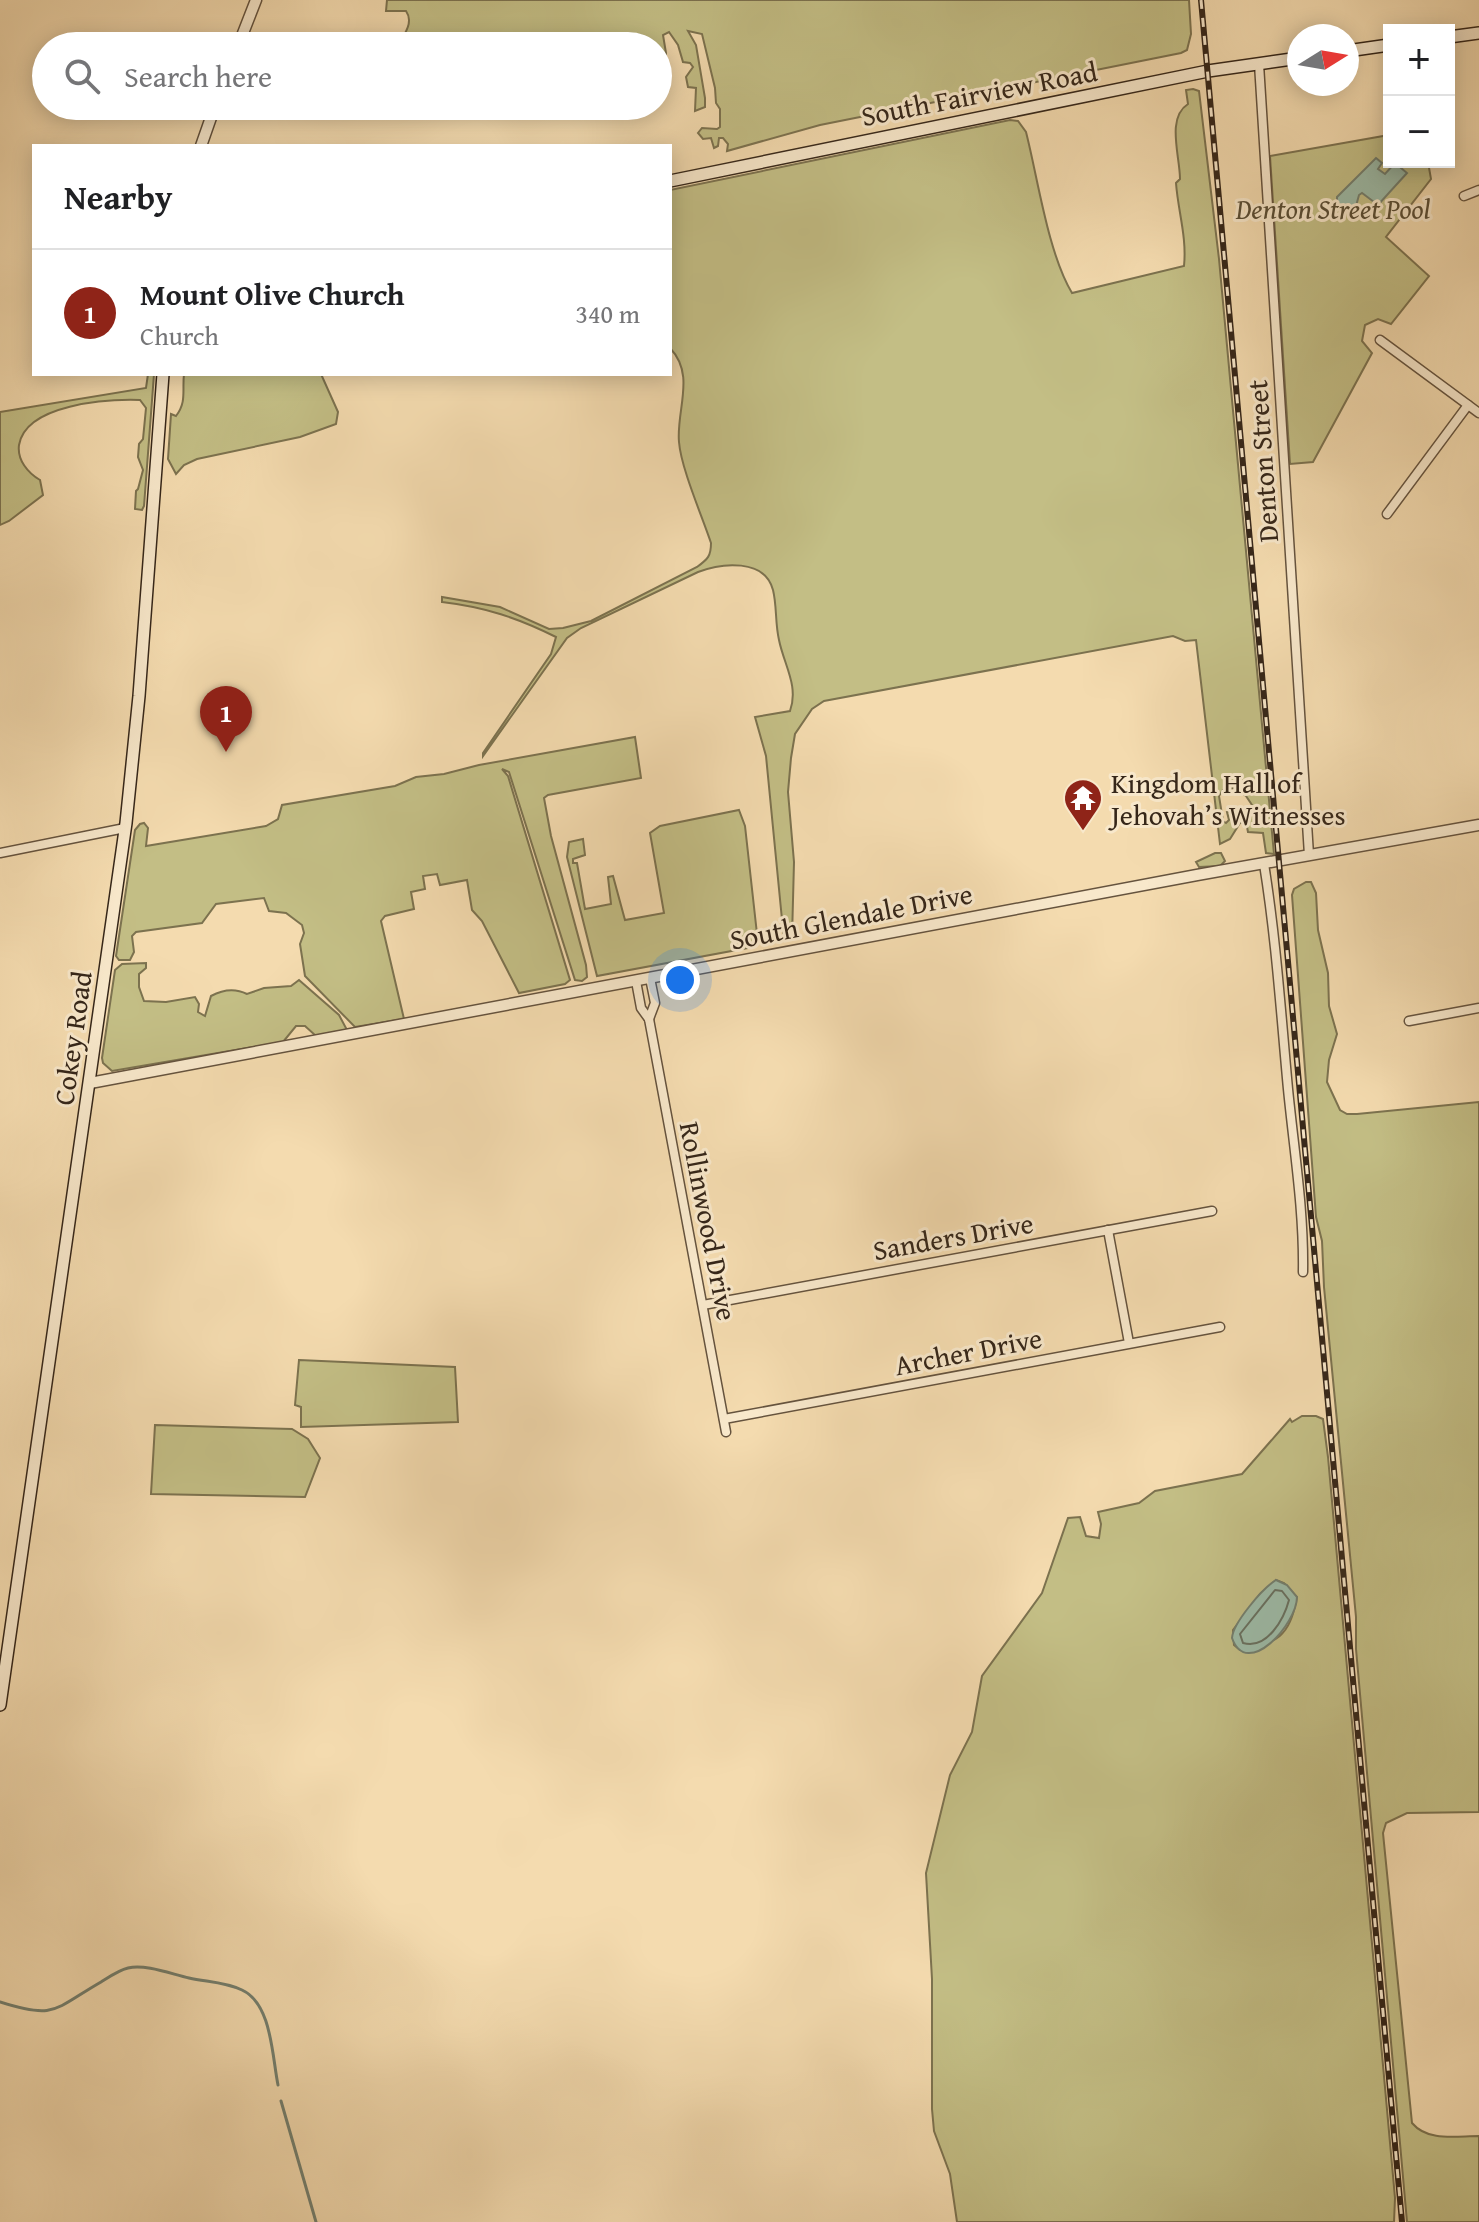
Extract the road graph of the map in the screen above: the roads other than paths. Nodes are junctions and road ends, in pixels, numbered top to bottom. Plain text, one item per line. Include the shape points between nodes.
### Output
1 (256, 0) edge
2 (243, 32) edge
3 (1479, 33) edge
4 (1455, 36) edge
5 (1383, 46) edge
6 (1359, 49) edge
7 (1287, 60) edge
8 (1259, 64) junction
9 (210, 120) edge
10 (202, 144) edge
11 (672, 181) edge
12 (1479, 190) edge
13 (1464, 196) dead end
14 (1380, 340) dead end
15 (163, 376) edge
16 (1468, 405) junction
17 (1479, 413) edge
18 (1387, 514) dead end
19 (1479, 825) edge
20 (125, 828) junction
21 (0, 853) edge
22 (1309, 855) junction
23 (1264, 864) junction
24 (650, 978) junction
25 (636, 981) junction
26 (1479, 1008) edge
27 (649, 1019) junction
28 (1409, 1021) dead end
29 (90, 1083) junction
30 (1212, 1211) dead end
31 (1108, 1230) junction
32 (1303, 1272) dead end
33 (703, 1305) junction
34 (1220, 1327) dead end
35 (1129, 1343) junction
36 (724, 1419) junction
37 (726, 1432) dead end
38 (0, 1705) edge

1 - 2 street
3 - 4 main road
5 - 6 main road
7 - 8 main road, South Fairview Road
8 - 11 main road, South Fairview Road
8 - 22 street, Denton Street
9 - 10 street
12 - 13 street
14 - 16 street
15 - 20 main road, Cokey Road
16 - 17 street
16 - 18 street
19 - 22 street, South Glendale Drive
20 - 21 street
20 - 29 main road, Cokey Road
22 - 23 street, South Glendale Drive
23 - 24 street, South Glendale Drive
23 - 32 street via 1303,1227
24 - 25 street, South Glendale Drive
24 - 27 street, Rollinwood Drive via 655,1003
25 - 27 street, Rollinwood Drive via 641,1008
25 - 29 street, South Glendale Drive
26 - 28 street
27 - 33 street, Rollinwood Drive
29 - 38 main road, Cokey Road
30 - 31 street, Sanders Drive
31 - 33 street, Sanders Drive
31 - 35 street
33 - 36 street, Rollinwood Drive
34 - 35 street, Archer Drive
35 - 36 street, Archer Drive
36 - 37 street, Rollinwood Drive

